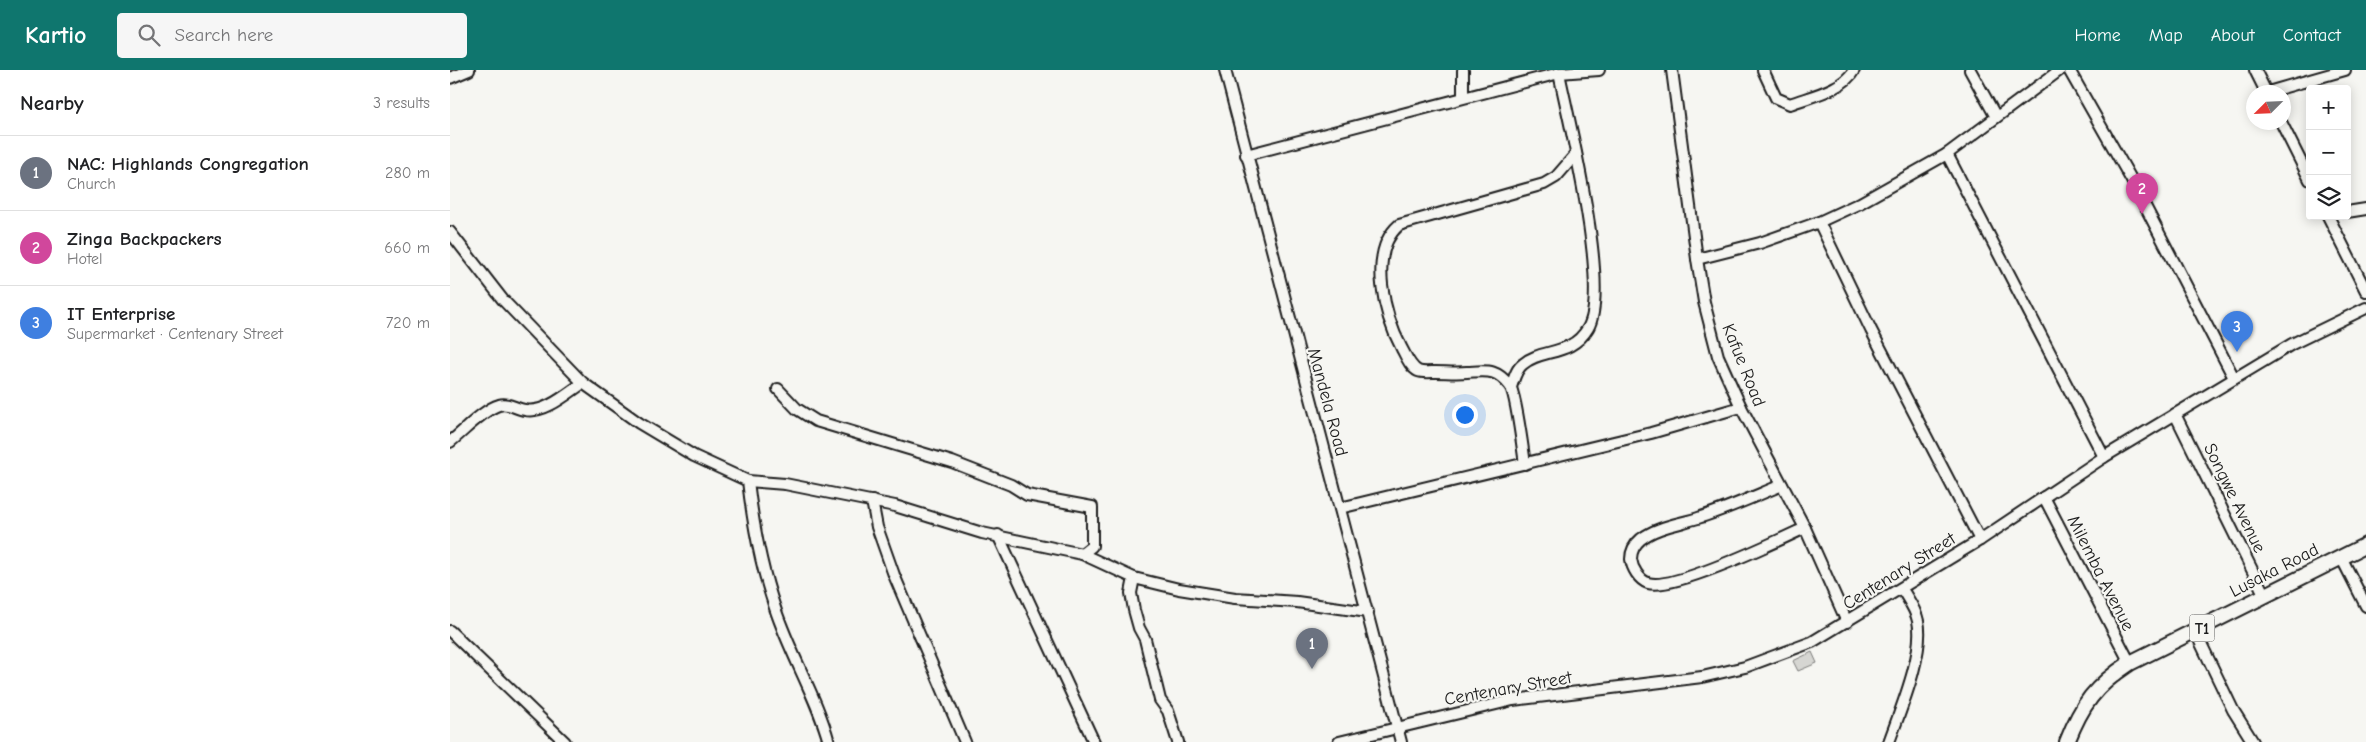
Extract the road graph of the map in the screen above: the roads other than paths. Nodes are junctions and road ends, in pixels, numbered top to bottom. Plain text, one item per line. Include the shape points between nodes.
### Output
1 (469, 70) edge
2 (1225, 70) edge
3 (1463, 70) edge
4 (1598, 70) edge
5 (1672, 70) edge
6 (1763, 70) edge
7 (1854, 70) edge
8 (1970, 70) edge
9 (2060, 70) edge
10 (2069, 70) edge
11 (2255, 70) edge
12 (2345, 70) edge
13 (1565, 72) edge
14 (450, 78) edge
15 (2263, 85) edge
16 (2291, 85) edge
17 (1463, 97) junction
18 (1996, 117) junction
19 (2285, 130) edge
20 (1576, 154) junction
21 (1947, 154) junction
22 (1246, 155) junction
23 (2308, 175) edge
24 (2366, 209) edge
25 (2351, 211) edge
26 (2330, 220) edge
27 (1819, 222) junction
28 (450, 232) edge
29 (1697, 259) junction
30 (2366, 291) edge
31 (2366, 308) edge
32 (2234, 378) junction
33 (583, 382) junction
34 (1511, 387) junction
35 (778, 389) dead end
36 (1741, 407) junction
37 (2175, 414) junction
38 (450, 442) edge
39 (2104, 457) junction
40 (1525, 464) junction
41 (748, 481) junction
42 (1782, 485) junction
43 (2044, 497) junction
44 (872, 501) junction
45 (1340, 508) junction
46 (1805, 528) junction
47 (998, 535) junction
48 (1980, 540) junction
49 (2366, 545) edge
50 (1082, 554) junction
51 (2341, 557) junction
52 (1134, 578) junction
53 (1902, 589) junction
54 (2264, 596) junction
55 (2366, 606) edge
56 (1368, 612) junction
57 (1847, 622) junction
58 (450, 631) edge
59 (2195, 631) junction
60 (2130, 663) junction
61 (1398, 726) junction
62 (565, 742) edge
63 (829, 742) edge
64 (965, 742) edge
65 (1094, 742) edge
66 (1178, 742) edge
67 (1339, 742) edge
68 (1401, 742) edge
69 (1889, 742) edge
70 (2067, 742) edge
71 (2253, 742) edge

1 - 14 street
2 - 22 street, Mandela Road
3 - 17 street
4 - 13 street
5 - 29 street, Kafue Road
6 - 7 street via 1776,98 1790,104 1839,85 1850,78
8 - 18 street
9 - 18 street
10 - 32 street via 2131,179
11 - 15 street
12 - 16 street
13 - 17 street
13 - 20 street
17 - 22 street
18 - 21 street
19 - 23 street
20 - 34 street via 1593,258 1594,296 1589,326 1580,339 1522,364
20 - 34 street via 1556,177 1544,184 1399,225 1387,242 1382,287 1388,316 1410,364 1418,371 1430,372 1487,370
21 - 27 street via 1898,183
21 - 39 street
22 - 45 street, Mandela Road
24 - 25 street
26 - 30 street
27 - 29 street via 1760,243
27 - 48 street via 1875,339
28 - 33 street via 503,300
29 - 36 street, Kafue Road via 1713,339
31 - 32 street, Centenary Street via 2292,344
32 - 37 street, Centenary Street
33 - 38 street via 534,411 509,405 496,406
33 - 41 street via 639,423 694,456
34 - 40 street
35 - 50 street via 797,409 816,421 952,462 1011,485 1027,495 1092,507 1092,546
36 - 40 street via 1683,425
36 - 42 street, Kafue Road
37 - 39 street, Centenary Street
37 - 54 street, Songwe Avenue
39 - 43 street, Centenary Street
40 - 45 street
41 - 44 street via 784,484
41 - 63 street via 760,553 775,608
42 - 46 street, Kafue Road
42 - 46 street via 1640,540 1633,548 1631,559 1637,574 1648,582 1668,583
43 - 48 street, Centenary Street
43 - 60 street, Milemba Avenue
44 - 47 street
44 - 64 street via 877,527 894,575
45 - 56 street, Mandela Road
46 - 57 street, Kafue Road
47 - 50 street
47 - 65 street
48 - 53 street, Centenary Street
49 - 51 highway, Lusaka Road / T1
50 - 52 street
51 - 54 highway, Lusaka Road / T1
51 - 55 street
52 - 56 street via 1235,598 1297,602
52 - 66 street via 1131,593 1134,610 1145,639 1160,700 1168,711
53 - 57 street, Centenary Street
53 - 69 street via 1916,616 1920,636
54 - 59 highway, Lusaka Road / T1
56 - 61 street, Mandela Road
57 - 61 street, Centenary Street via 1812,642 1736,669 1702,677 1512,700
58 - 62 street
59 - 60 highway, Lusaka Road / T1
59 - 71 street via 2233,710
60 - 70 highway, Lusaka Road / T1 via 2090,695
61 - 67 street, Centenary Street
61 - 68 street, Mandela Road

